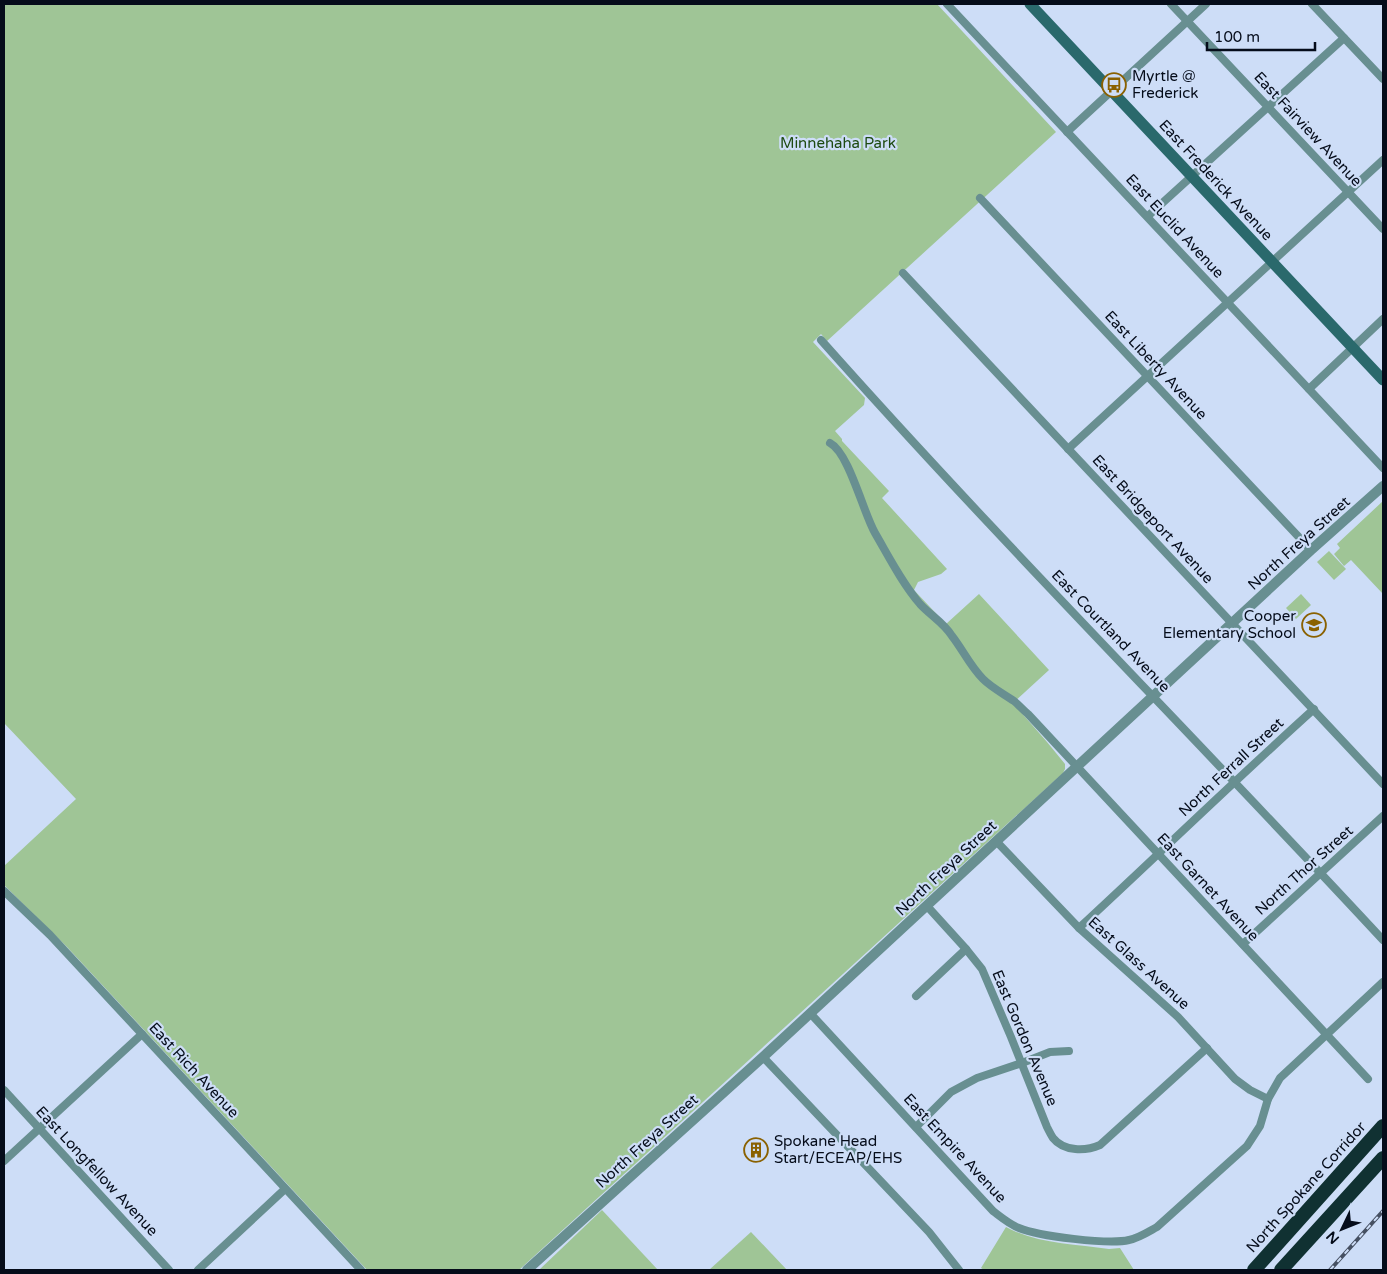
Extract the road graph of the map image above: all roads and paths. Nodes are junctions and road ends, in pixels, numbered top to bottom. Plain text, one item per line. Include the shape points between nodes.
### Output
1 (947, 4) edge
2 (1030, 4) edge
3 (1171, 4) edge
4 (1206, 4) edge
5 (1312, 4) edge
6 (1187, 21) junction
7 (1344, 38) junction
8 (1383, 79) edge
9 (1112, 91) junction
10 (1268, 107) junction
11 (1067, 132) junction
12 (1383, 160) edge
13 (1192, 176) junction
14 (1349, 192) junction
15 (980, 198) dead end
16 (1148, 216) junction
17 (1383, 229) edge
18 (1273, 262) junction
19 (904, 274) dead end
20 (1228, 302) junction
21 (1383, 320) edge
22 (821, 340) dead end
23 (1354, 347) junction
24 (1148, 376) junction
25 (1383, 378) edge
26 (1310, 389) junction
27 (830, 443) dead end
28 (1068, 449) junction
29 (1383, 468) edge
30 (1383, 486) edge
31 (1311, 550) junction
32 (1233, 623) junction
33 (1154, 696) junction
34 (1314, 709) junction
35 (1078, 767) junction
36 (1235, 781) junction
37 (1383, 784) edge
38 (1383, 816) edge
39 (997, 842) junction
40 (1158, 855) junction
41 (1322, 873) junction
42 (4, 891) edge
43 (926, 906) junction
44 (1079, 928) junction
45 (1383, 940) edge
46 (1243, 944) junction
47 (966, 949) junction
48 (1383, 982) edge
49 (916, 996) dead end
50 (810, 1012) junction
51 (142, 1034) junction
52 (1327, 1035) junction
53 (1207, 1048) junction
54 (1069, 1051) dead end
55 (762, 1057) junction
56 (1022, 1063) junction
57 (1368, 1079) dead end
58 (4, 1090) edge
59 (1268, 1099) junction
60 (1383, 1126) edge
61 (916, 1127) junction
62 (40, 1129) junction
63 (1383, 1158) edge
64 (4, 1161) edge
65 (285, 1189) junction
66 (169, 1270) edge
67 (198, 1270) edge
68 (361, 1270) edge
69 (527, 1270) edge
70 (959, 1270) edge
71 (1254, 1270) edge
72 (1280, 1270) edge

1 - 11 street, East Euclid Avenue
2 - 9 main road, East Frederick Avenue
3 - 6 street, East Fairview Avenue
4 - 6 street
5 - 7 street
6 - 9 street
6 - 10 street, East Fairview Avenue
7 - 8 street
7 - 10 street
9 - 11 street
9 - 13 main road, East Frederick Avenue
10 - 13 street
10 - 14 street, East Fairview Avenue
11 - 16 street, East Euclid Avenue
12 - 14 street
13 - 16 street
13 - 18 main road, East Frederick Avenue
14 - 17 street, East Fairview Avenue
14 - 18 street
15 - 24 street, East Liberty Avenue
16 - 20 street, East Euclid Avenue
18 - 20 street
18 - 23 main road, East Frederick Avenue
19 - 28 street, East Bridgeport Avenue
20 - 24 street
20 - 26 street, East Euclid Avenue
21 - 23 street
22 - 33 street, East Courtland Avenue via 989,524
23 - 25 main road, East Frederick Avenue
23 - 26 street
24 - 28 street
24 - 31 street, East Liberty Avenue
26 - 29 street, East Euclid Avenue
27 - 35 street, East Garnet Avenue via 837,448 856,486 872,528 913,594 944,625 984,680 1016,702
28 - 32 street, East Bridgeport Avenue
30 - 31 street, North Freya Street
31 - 32 street, North Freya Street
32 - 33 street, North Freya Street
32 - 34 street, East Bridgeport Avenue
33 - 35 street, North Freya Street
33 - 36 street, East Courtland Avenue
34 - 36 street, North Ferrall Street
34 - 37 street, East Bridgeport Avenue
35 - 39 street, North Freya Street
35 - 40 street, East Garnet Avenue
36 - 40 street, North Ferrall Street
36 - 41 street, East Courtland Avenue
38 - 41 street, North Thor Street
39 - 43 street, North Freya Street
39 - 44 street, East Glass Avenue
40 - 44 street, North Ferrall Street
40 - 46 street, East Garnet Avenue
41 - 45 street, East Courtland Avenue
41 - 46 street, North Thor Street
42 - 51 street, East Rich Avenue via 50,935
43 - 47 street, East Gordon Avenue
43 - 50 street, North Freya Street
44 - 53 street, East Glass Avenue via 1178,1017
46 - 52 street, East Garnet Avenue
47 - 49 street
47 - 56 street, East Gordon Avenue via 982,969
48 - 52 street, East Empire Avenue
50 - 55 street, North Freya Street
50 - 61 street, East Empire Avenue
51 - 62 street
51 - 65 street, East Rich Avenue
52 - 57 street, East Garnet Avenue
52 - 59 street, East Empire Avenue via 1280,1078
53 - 56 street, East Gordon Avenue via 1100,1145 1090,1149 1074,1149 1054,1139
53 - 59 street, East Glass Avenue via 1235,1079
54 - 56 street via 1050,1052
55 - 69 street, North Freya Street
55 - 70 street via 929,1232
56 - 61 street via 977,1078 951,1092
58 - 62 street, East Longfellow Avenue
59 - 61 street, East Empire Avenue via 1260,1126 1247,1146 1157,1227 1129,1240 1113,1242 1037,1234 1008,1223 993,1211
60 - 71 highway, North Spokane Corridor
62 - 64 street
62 - 66 street, East Longfellow Avenue
63 - 72 highway
65 - 67 street
65 - 68 street, East Rich Avenue

